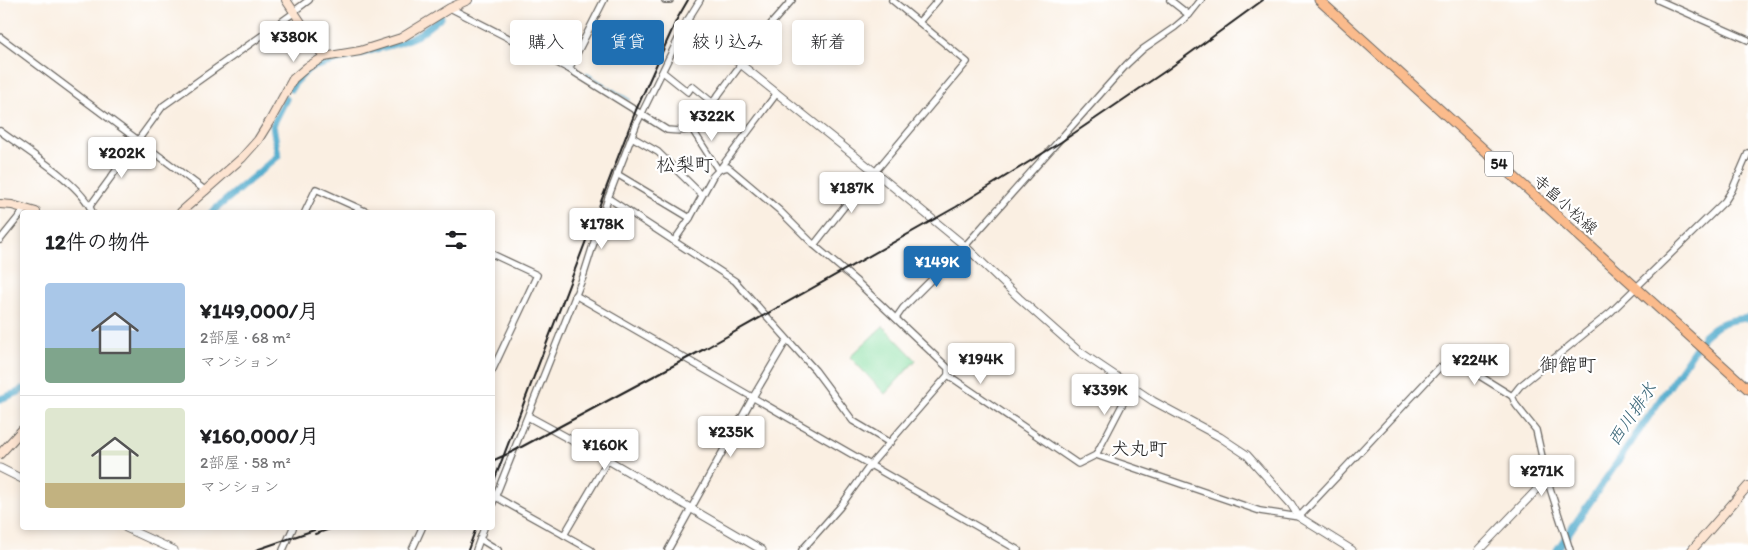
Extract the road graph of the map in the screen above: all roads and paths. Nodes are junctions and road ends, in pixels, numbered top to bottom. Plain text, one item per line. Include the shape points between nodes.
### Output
1 (286, 0) edge
2 (309, 0) edge
3 (468, 0) edge
4 (604, 0) edge
5 (665, 0) edge
6 (670, 0) edge
7 (700, 0) edge
8 (792, 0) edge
9 (892, 0) edge
10 (938, 0) edge
11 (1170, 0) edge
12 (1201, 0) edge
13 (1319, 0) edge
14 (1658, 0) edge
15 (450, 8) junction
16 (295, 12) junction
17 (1189, 15) junction
18 (688, 20) edge
19 (776, 20) edge
20 (919, 22) junction
21 (0, 37) edge
22 (1748, 40) edge
23 (674, 49) edge
24 (324, 57) junction
25 (740, 65) edge
26 (742, 65) edge
27 (569, 68) junction
28 (663, 72) junction
29 (777, 93) junction
30 (713, 103) junction
31 (642, 114) junction
32 (692, 129) junction
33 (0, 132) edge
34 (632, 137) junction
35 (138, 141) junction
36 (1748, 153) edge
37 (720, 169) junction
38 (874, 171) junction
39 (618, 174) junction
40 (206, 191) junction
41 (702, 195) junction
42 (608, 198) junction
43 (0, 204) edge
44 (90, 206) junction
45 (25, 209) joint
46 (29, 210) edge
47 (91, 210) edge
48 (187, 210) edge
49 (306, 210) edge
50 (363, 210) edge
51 (20, 215) edge
52 (690, 218) junction
53 (0, 240) edge
54 (674, 241) junction
55 (814, 244) junction
56 (965, 246) junction
57 (495, 255) edge
58 (1636, 286) junction
59 (575, 296) junction
60 (896, 318) junction
61 (785, 342) dead end
62 (495, 365) edge
63 (948, 376) junction
64 (1132, 386) junction
65 (1748, 389) edge
66 (1512, 396) junction
67 (753, 397) junction
68 (529, 417) junction
69 (20, 432) edge
70 (890, 443) junction
71 (0, 454) edge
72 (1096, 455) junction
73 (608, 460) junction
74 (871, 464) junction
75 (0, 468) edge
76 (20, 477) edge
77 (1547, 479) junction
78 (1748, 486) edge
79 (496, 497) joint
80 (691, 510) junction
81 (1299, 518) junction
82 (130, 530) edge
83 (292, 530) edge
84 (421, 530) edge
85 (483, 530) edge
86 (564, 535) junction
87 (480, 539) junction
88 (174, 550) edge
89 (283, 550) edge
90 (412, 550) edge
91 (476, 550) edge
92 (498, 550) edge
93 (591, 550) edge
94 (668, 550) edge
95 (762, 550) edge
96 (802, 550) edge
97 (1018, 550) edge
98 (1352, 550) edge
99 (1480, 550) edge
100 (1570, 550) edge
101 (1692, 550) edge

1 - 16 main road
2 - 16 street
3 - 15 main road
4 - 27 street
5 - 6 street
7 - 18 street
8 - 19 street
9 - 20 street
10 - 20 street
11 - 17 street
12 - 17 street
13 - 58 main road, 寺畠小松線 / 54
14 - 22 street
15 - 24 main road via 401,38 360,51
15 - 27 street
16 - 24 main road
16 - 35 street via 163,106
17 - 56 street via 1127,64
20 - 38 street via 966,62
21 - 35 street
23 - 28 street
24 - 40 main road via 293,79 258,140
25 - 30 street
26 - 29 street
27 - 31 street
28 - 30 street via 688,92 692,86
28 - 31 street
29 - 37 street
29 - 38 street
30 - 32 street
31 - 32 street via 667,130
31 - 34 street
32 - 37 street
33 - 44 street via 62,177
34 - 39 street
34 - 41 street via 658,152
35 - 40 street
35 - 44 street
36 - 58 street via 1725,200
37 - 41 street
37 - 55 street via 728,167
38 - 55 street
38 - 56 street
39 - 42 street
39 - 52 street
40 - 48 main road
41 - 52 street
42 - 54 street
42 - 59 street
43 - 45 main road
44 - 47 street
45 - 46 main road
49 - 50 street via 316,189
51 - 53 street
52 - 54 street
54 - 70 street via 735,281 815,370 853,421
55 - 60 street
56 - 60 street
56 - 64 street via 1080,352
57 - 62 street via 537,275
58 - 65 main road, 寺畠小松線 / 54
58 - 66 street via 1611,312
59 - 67 street
59 - 68 street
60 - 63 street via 948,368
61 - 67 street
63 - 70 street
63 - 72 street via 1078,464
64 - 72 street
64 - 81 street via 1248,455 1291,504
66 - 77 street via 1536,430
66 - 81 street via 1462,365 1452,362 1439,368
67 - 74 street
67 - 80 street
68 - 73 street
68 - 79 street
69 - 71 main road
70 - 74 street
72 - 81 street via 1260,511
73 - 80 street
73 - 86 street
74 - 96 street via 840,507
74 - 97 street
75 - 76 street
77 - 99 street
77 - 100 street
78 - 101 main road
79 - 86 street
80 - 94 street
80 - 95 street
81 - 98 street
82 - 88 street
83 - 89 street
84 - 90 street
85 - 87 street
86 - 93 street
87 - 91 street
87 - 92 street

